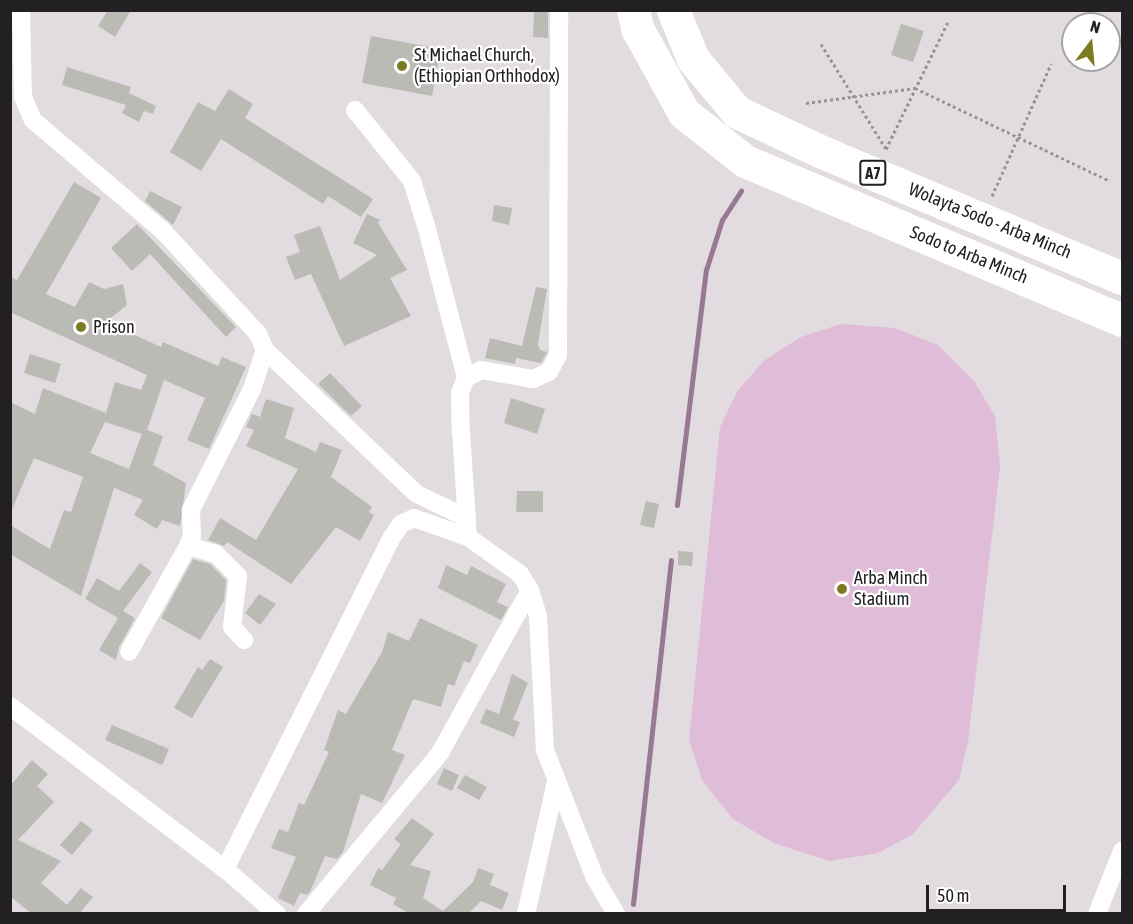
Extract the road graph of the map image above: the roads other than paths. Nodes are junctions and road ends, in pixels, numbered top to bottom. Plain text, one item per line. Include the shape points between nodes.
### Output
1 (21, 10) edge
2 (559, 10) edge
3 (633, 10) edge
4 (674, 10) edge
5 (355, 110) dead end
6 (1054, 247) junction
7 (1122, 278) edge
8 (1038, 284) junction
9 (1122, 320) edge
10 (265, 350) junction
11 (465, 378) junction
12 (467, 518) junction
13 (468, 537) junction
14 (188, 546) junction
15 (530, 590) junction
16 (244, 640) dead end
17 (129, 652) dead end
18 (10, 706) edge
19 (556, 782) junction
20 (1122, 851) edge
21 (225, 869) junction
22 (277, 914) edge
23 (306, 914) edge
24 (526, 914) edge
25 (616, 914) edge
26 (1097, 914) edge

1 - 10 street via 23,97 33,120 164,232 258,334
2 - 11 street via 558,355 549,372 533,380 481,370
3 - 8 highway, Sodo to Arba Minch / A7 via 637,28 684,112 745,161
4 - 6 highway, Wolayta Sodo - Arba Minch / A7 via 693,58 737,112 822,152
5 - 11 street via 412,181
6 - 7 highway, Wolayta Sodo - Arba Minch / A7
6 - 8 highway
8 - 9 highway, Sodo to Arba Minch / A7
10 - 12 street via 417,494
10 - 14 street via 252,389 191,510 192,536
11 - 12 street via 460,393
12 - 13 street
13 - 15 street via 520,574
13 - 21 street via 414,518 401,524
14 - 16 street via 216,554 238,576 232,627
14 - 17 street
15 - 19 street via 537,617 545,750
15 - 23 street via 440,753
18 - 21 street
19 - 24 street
19 - 25 street via 596,878
20 - 26 street
21 - 22 street

